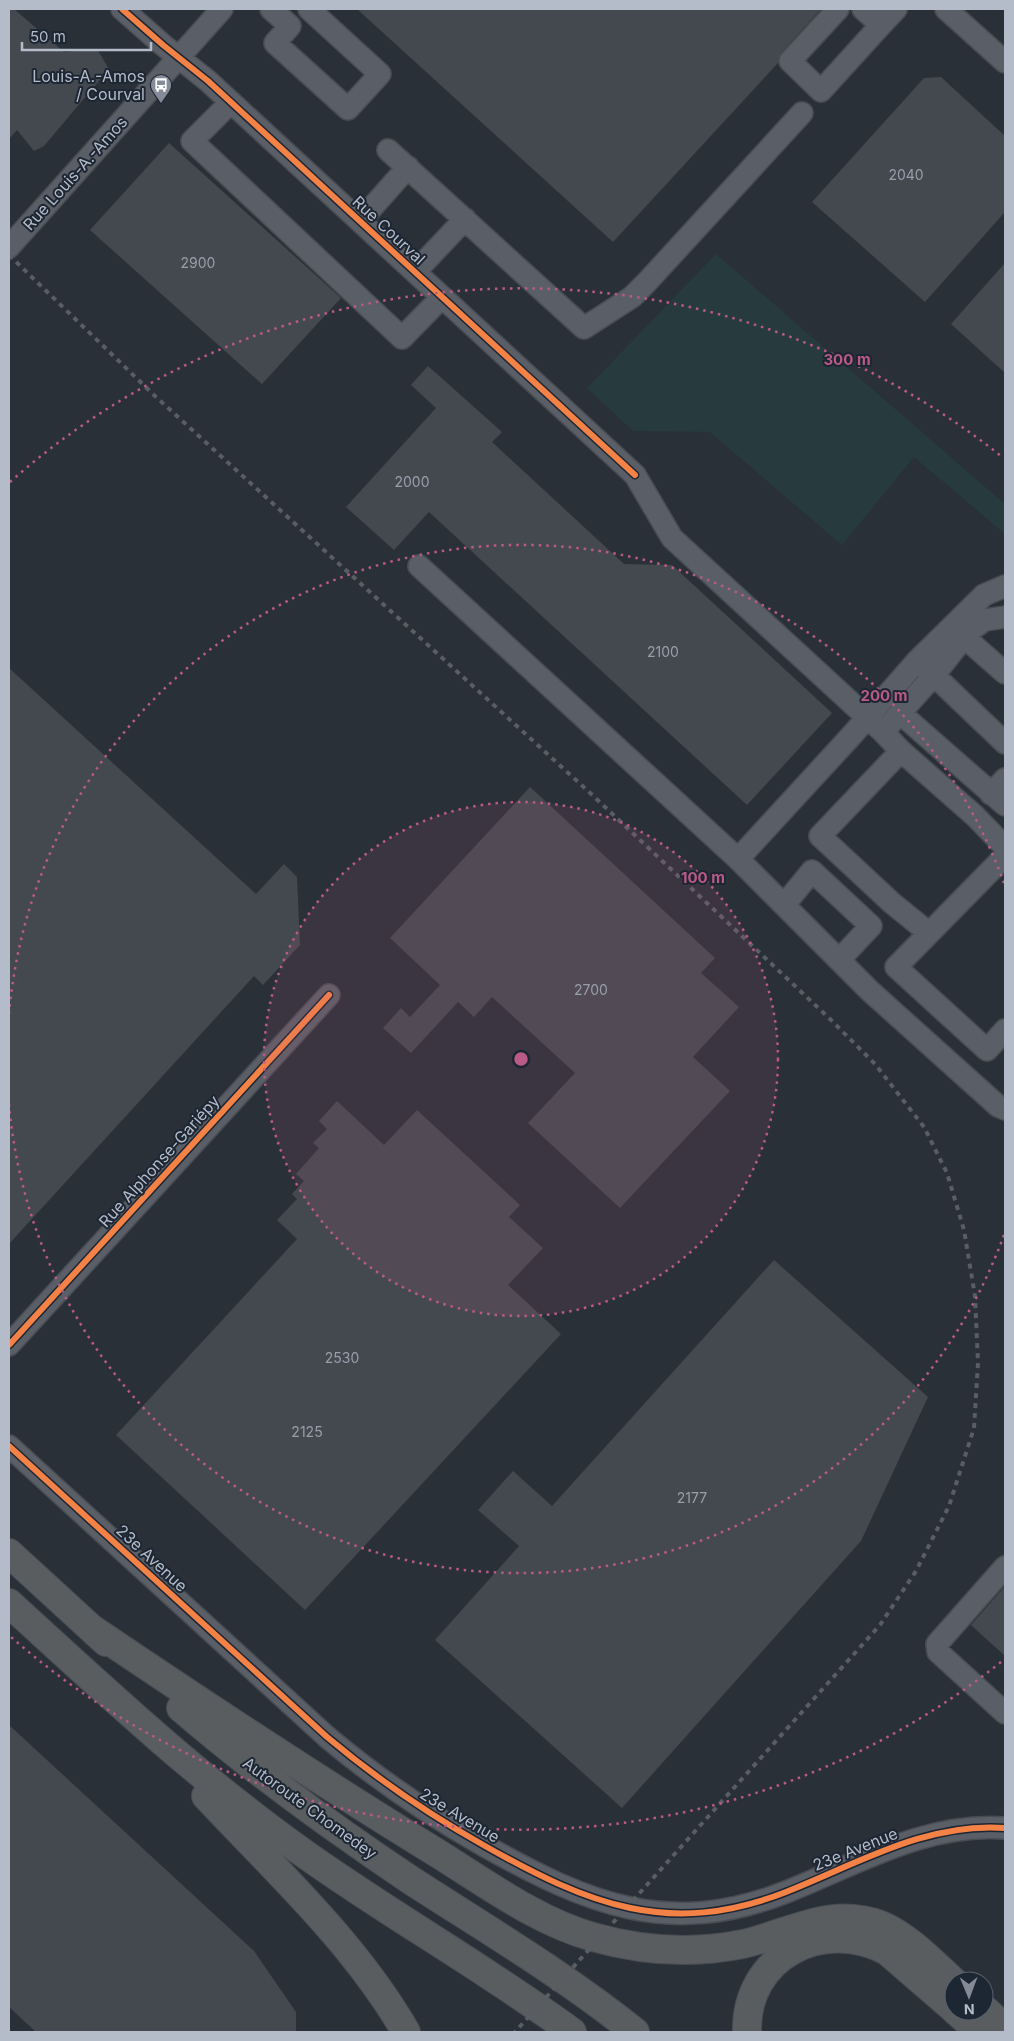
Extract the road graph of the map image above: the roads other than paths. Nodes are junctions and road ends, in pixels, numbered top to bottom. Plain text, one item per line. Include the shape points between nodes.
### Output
1 (122, 9) edge
2 (222, 9) edge
3 (271, 9) edge
4 (305, 9) edge
5 (309, 9) edge
6 (838, 9) edge
7 (863, 9) edge
8 (896, 9) edge
9 (946, 9) edge
10 (881, 25) junction
11 (290, 26) junction
12 (178, 58) junction
13 (1005, 62) edge
14 (231, 102) junction
15 (802, 113) dead end
16 (388, 150) dead end
17 (408, 168) junction
18 (465, 219) junction
19 (360, 221) junction
20 (9, 248) edge
21 (415, 272) junction
22 (442, 297) junction
23 (419, 566) dead end
24 (1005, 586) edge
25 (989, 613) edge
26 (964, 637) junction
27 (918, 660) junction
28 (1005, 672) edge
29 (934, 674) junction
30 (900, 713) junction
31 (875, 725) junction
32 (1005, 743) edge
33 (901, 752) junction
34 (1001, 793) edge
35 (1005, 848) edge
36 (1005, 856) edge
37 (738, 859) junction
38 (784, 905) junction
39 (929, 933) junction
40 (839, 960) junction
41 (329, 994) dead end
42 (1005, 1030) edge
43 (1005, 1109) edge
44 (9, 1345) edge
45 (9, 1446) edge
46 (9, 1553) edge
47 (1005, 1567) edge
48 (9, 1603) edge
49 (92, 1629) junction
50 (126, 1711) junction
51 (1005, 1713) edge
52 (1005, 1828) edge
53 (944, 1973) edge
54 (944, 2000) edge
55 (994, 2018) edge
56 (968, 2021) edge
57 (1005, 2028) edge
58 (406, 2032) edge
59 (572, 2032) edge
60 (635, 2032) edge
61 (747, 2032) edge
62 (980, 2032) edge

1 - 12 street, Rue Courval
2 - 12 street, Rue Louis-A.-Amos
3 - 11 street
4 - 11 street
5 - 11 street via 380,74 348,109 275,43
6 - 10 street via 790,61 821,91
7 - 10 street
8 - 10 street
9 - 13 street
12 - 14 street, Rue Courval
12 - 20 street, Rue Louis-A.-Amos
14 - 19 street, Rue Courval
14 - 22 street via 192,141 402,338
15 - 18 street via 648,282 632,297 584,328
16 - 17 street
17 - 18 street
17 - 19 street
18 - 21 street
19 - 21 street, Rue Courval
21 - 22 street, Rue Courval
22 - 31 street, Rue Courval via 635,475 672,538
23 - 37 street
24 - 25 street via 984,595
25 - 26 street
25 - 27 street
26 - 28 street
26 - 29 street
27 - 29 street
27 - 31 street
29 - 30 street
29 - 32 street
30 - 31 street
30 - 34 street
31 - 33 street, Rue Courval
31 - 37 street
33 - 35 street, Rue Courval via 975,816
33 - 39 street via 820,836
36 - 39 street
37 - 38 street
38 - 40 street
38 - 40 street via 812,871 871,926
39 - 42 street via 896,967 987,1050
40 - 43 street
41 - 44 street, Rue Alphonse-Gariépy
45 - 52 street, 23e Avenue via 375,1777 473,1839 534,1873 583,1895 627,1908 657,1912 719,1910 785,1892 922,1837 966,1828
46 - 49 highway, Autoroute Chomedey
47 - 51 street via 936,1648
48 - 50 highway
49 - 53 highway via 349,1799 530,1910 567,1928 621,1944 660,1950 694,1950 744,1943 814,1921 857,1919 899,1935
49 - 60 highway, Autoroute Chomedey via 189,1715 277,1786 391,1867 541,1963
50 - 58 highway via 345,1944 374,1981
50 - 59 highway via 294,1846
54 - 61 highway via 888,1951 855,1939 831,1938 804,1944 782,1956 772,1966 752,1998
55 - 57 highway
56 - 62 highway

